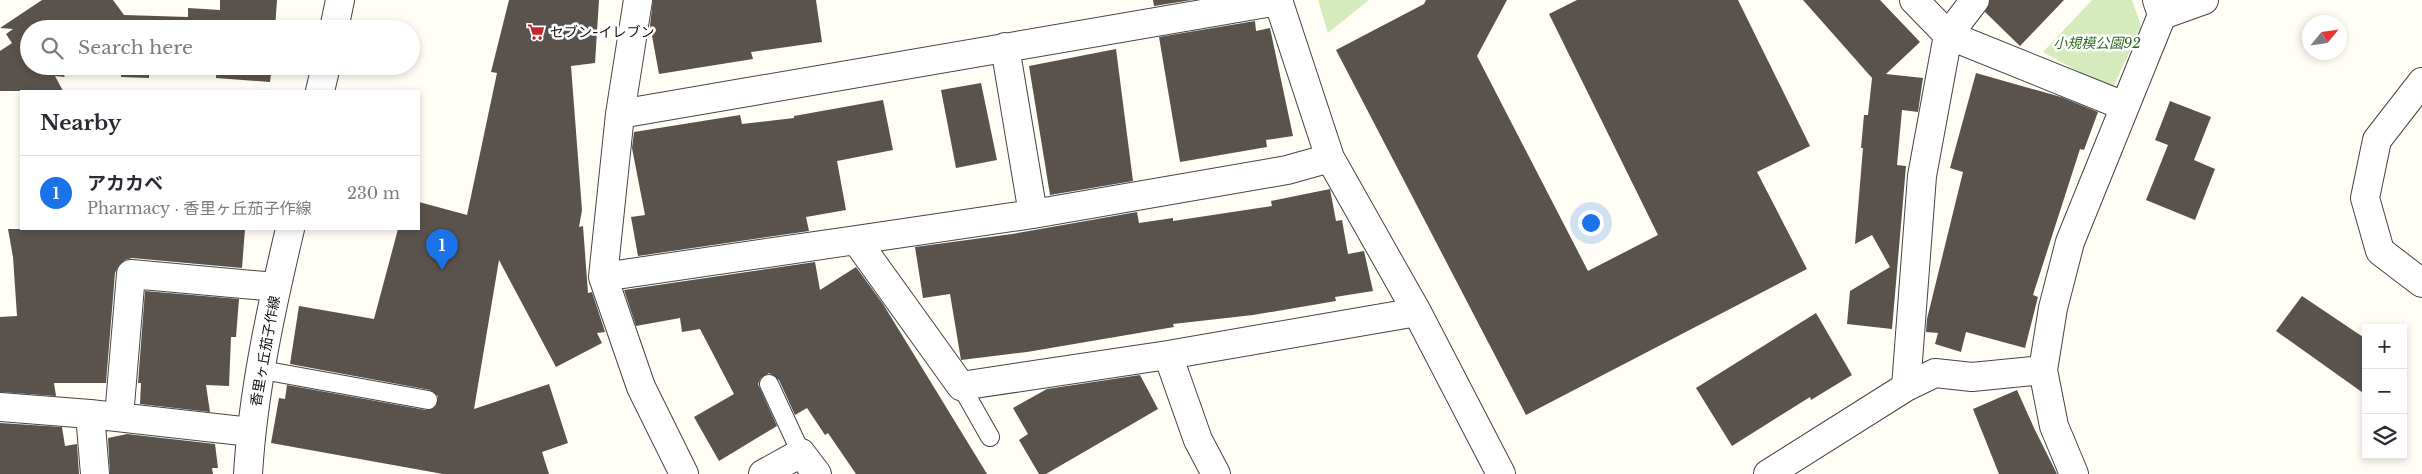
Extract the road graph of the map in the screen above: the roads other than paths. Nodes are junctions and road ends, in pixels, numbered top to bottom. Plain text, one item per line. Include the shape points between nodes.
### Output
1 (340, 0) edge
2 (638, 0) edge
3 (1914, 0) edge
4 (1975, 0) edge
5 (2204, 0) edge
6 (1278, 1) edge
7 (2159, 7) edge
8 (336, 20) edge
9 (1948, 34) junction
10 (1005, 47) junction
11 (324, 75) edge
12 (2422, 82) edge
13 (320, 90) edge
14 (2124, 106) junction
15 (620, 114) junction
16 (1330, 158) junction
17 (1033, 214) junction
18 (290, 230) edge
19 (856, 240) junction
20 (603, 277) junction
21 (2422, 284) edge
22 (276, 287) junction
23 (1417, 312) junction
24 (1168, 355) junction
25 (262, 370) junction
26 (2043, 370) junction
27 (769, 384) dead end
28 (961, 386) junction
29 (1906, 387) junction
30 (428, 400) dead end
31 (0, 407) edge
32 (90, 414) junction
33 (119, 417) junction
34 (251, 432) junction
35 (990, 437) dead end
36 (809, 464) edge
37 (95, 474) edge
38 (248, 474) edge
39 (684, 474) edge
40 (763, 474) edge
41 (1216, 474) edge
42 (1501, 474) edge
43 (1768, 474) edge
44 (2074, 474) edge

1 - 8 street
2 - 15 street
3 - 9 street
4 - 9 street
5 - 7 street
6 - 10 street
6 - 16 street
7 - 14 street
9 - 14 street
9 - 29 street via 1922,176
10 - 15 street
10 - 17 street
11 - 13 street
12 - 21 street via 2377,140 2365,198 2380,251
14 - 26 street via 2070,242 2053,308
15 - 20 street
16 - 17 street via 1287,170
16 - 23 street
17 - 19 street
18 - 22 street, 香里ヶ丘茄子作線
19 - 20 street
19 - 28 street
20 - 39 street via 641,387
22 - 25 street, 香里ヶ丘茄子作線
22 - 33 street via 131,274
23 - 24 street
23 - 42 street
24 - 28 street
24 - 41 street via 1198,440
25 - 30 lane
25 - 34 street, 香里ヶ丘茄子作線
26 - 29 street via 1972,377 1935,374
26 - 44 street via 2054,426
27 - 36 lane
28 - 35 lane
29 - 43 street
31 - 32 street
32 - 33 street
32 - 37 street
33 - 34 street
34 - 38 street, 香里ヶ丘茄子作線
36 - 40 street

